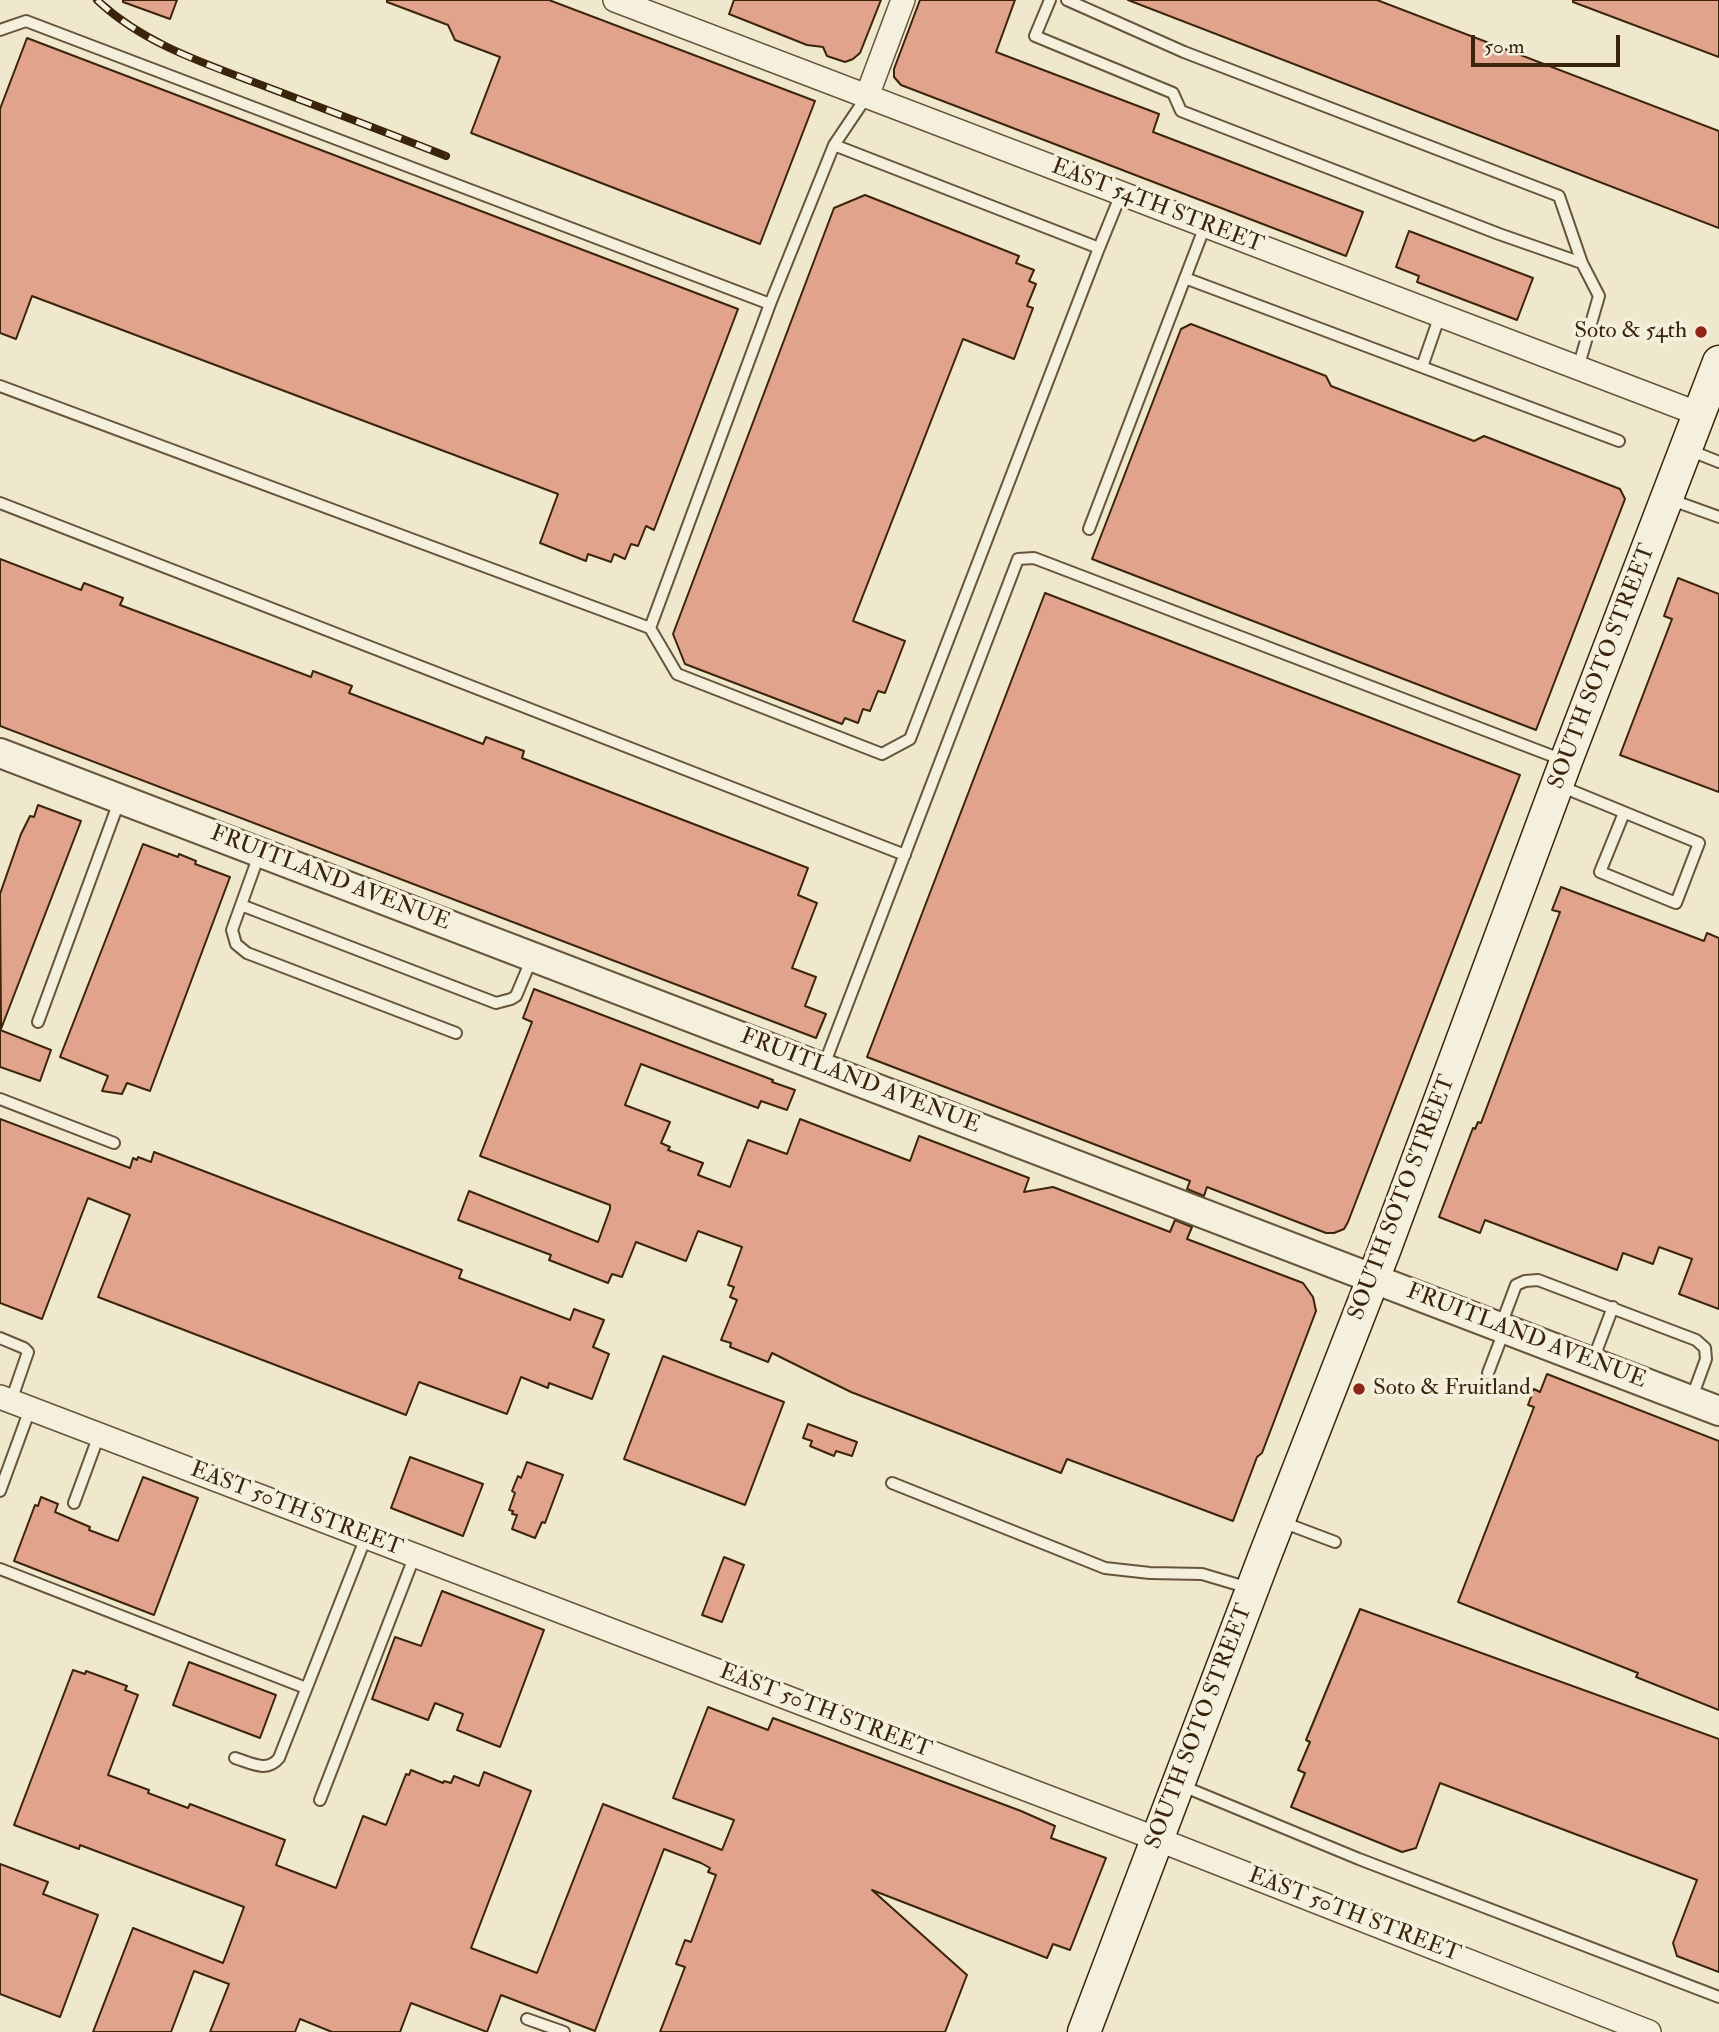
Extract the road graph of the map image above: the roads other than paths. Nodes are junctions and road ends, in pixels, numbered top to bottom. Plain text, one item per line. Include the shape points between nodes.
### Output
1 (615, 0) edge
2 (904, 0) edge
3 (1050, 0) edge
4 (1067, 0) edge
5 (0, 30) edge
6 (867, 96) junction
7 (834, 145) junction
8 (1121, 194) junction
9 (1205, 226) junction
10 (1099, 248) junction
11 (1582, 263) junction
12 (1185, 278) junction
13 (770, 304) junction
14 (1440, 315) junction
15 (1719, 362) edge
16 (1422, 367) junction
17 (1578, 368) junction
18 (0, 386) edge
19 (1699, 414) junction
20 (1619, 441) dead end
21 (1686, 449) junction
22 (1719, 462) edge
23 (1667, 499) junction
24 (0, 503) edge
25 (1719, 517) edge
26 (1089, 529) dead end
27 (650, 628) junction
28 (0, 753) edge
29 (1562, 773) junction
30 (120, 799) junction
31 (1624, 813) junction
32 (260, 853) junction
33 (905, 855) junction
34 (240, 905) junction
35 (532, 957) junction
36 (38, 1022) dead end
37 (456, 1033) dead end
38 (823, 1068) junction
39 (0, 1099) edge
40 (114, 1143) dead end
41 (1373, 1278) junction
42 (1614, 1307) junction
43 (1502, 1327) junction
44 (0, 1338) edge
45 (1593, 1362) junction
46 (1488, 1373) dead end
47 (1691, 1400) junction
48 (14, 1402) edge
49 (1719, 1411) edge
50 (99, 1435) junction
51 (892, 1483) dead end
52 (0, 1491) edge
53 (74, 1503) dead end
54 (1279, 1521) junction
55 (366, 1537) junction
56 (1335, 1542) dead end
57 (415, 1555) junction
58 (0, 1569) edge
59 (1252, 1589) junction
60 (306, 1688) junction
61 (235, 1758) dead end
62 (1178, 1784) junction
63 (320, 1800) dead end
64 (1157, 1839) junction
65 (1719, 1997) edge
66 (527, 2018) dead end
67 (564, 2032) edge
68 (1084, 2032) edge
69 (1649, 2032) edge

1 - 6 street, EAST 54TH STREET
2 - 6 street
3 - 11 lane via 1035,36 1173,93 1181,111
4 - 11 lane via 1184,52 1559,196
5 - 13 lane via 26,21
6 - 7 lane
6 - 8 street, EAST 54TH STREET
7 - 10 lane
7 - 13 lane
8 - 9 street, EAST 54TH STREET
8 - 10 lane
9 - 12 lane
9 - 14 street, EAST 54TH STREET
10 - 27 lane via 910,739 882,754 677,674
11 - 17 lane via 1599,296
12 - 16 lane
12 - 26 lane
13 - 27 lane
14 - 16 lane
14 - 17 street, EAST 54TH STREET
15 - 19 main road, SOUTH SOTO STREET
16 - 20 lane
17 - 19 street, EAST 54TH STREET
18 - 27 lane
19 - 21 main road, SOUTH SOTO STREET
21 - 22 lane
21 - 23 main road, SOUTH SOTO STREET
23 - 25 lane
23 - 29 main road, SOUTH SOTO STREET
24 - 33 lane
28 - 30 street, FRUITLAND AVENUE
29 - 31 lane
29 - 33 lane via 1034,558 1018,559
29 - 41 main road, SOUTH SOTO STREET
30 - 32 street, FRUITLAND AVENUE
30 - 36 lane
31 - 31 lane via 1699,844 1676,903 1600,872
32 - 34 lane
32 - 35 street, FRUITLAND AVENUE
33 - 38 lane
34 - 35 lane via 496,1003 516,996
34 - 37 lane via 232,930 236,944 247,953
35 - 38 street, FRUITLAND AVENUE
38 - 41 street, FRUITLAND AVENUE
39 - 40 lane
41 - 43 street, FRUITLAND AVENUE
41 - 54 main road, SOUTH SOTO STREET
42 - 43 lane via 1538,1280 1525,1280 1516,1285
42 - 45 lane
42 - 47 lane via 1696,1340 1705,1348 1706,1359
43 - 45 street, FRUITLAND AVENUE
43 - 46 lane
44 - 48 lane via 28,1352
45 - 47 street, FRUITLAND AVENUE
47 - 49 street, FRUITLAND AVENUE
48 - 50 street, EAST 50TH STREET
48 - 52 lane
50 - 53 lane
50 - 55 street, EAST 50TH STREET
51 - 59 lane via 1105,1568 1202,1574
54 - 56 lane
54 - 59 main road, SOUTH SOTO STREET
55 - 57 street, EAST 50TH STREET
55 - 60 lane
57 - 63 lane
57 - 64 street, EAST 50TH STREET
58 - 60 lane
59 - 62 main road, SOUTH SOTO STREET
60 - 61 lane via 274,1764 266,1767
62 - 64 main road, SOUTH SOTO STREET
62 - 65 lane
64 - 68 main road, SOUTH SOTO STREET
64 - 69 street, EAST 50TH STREET
66 - 67 lane

